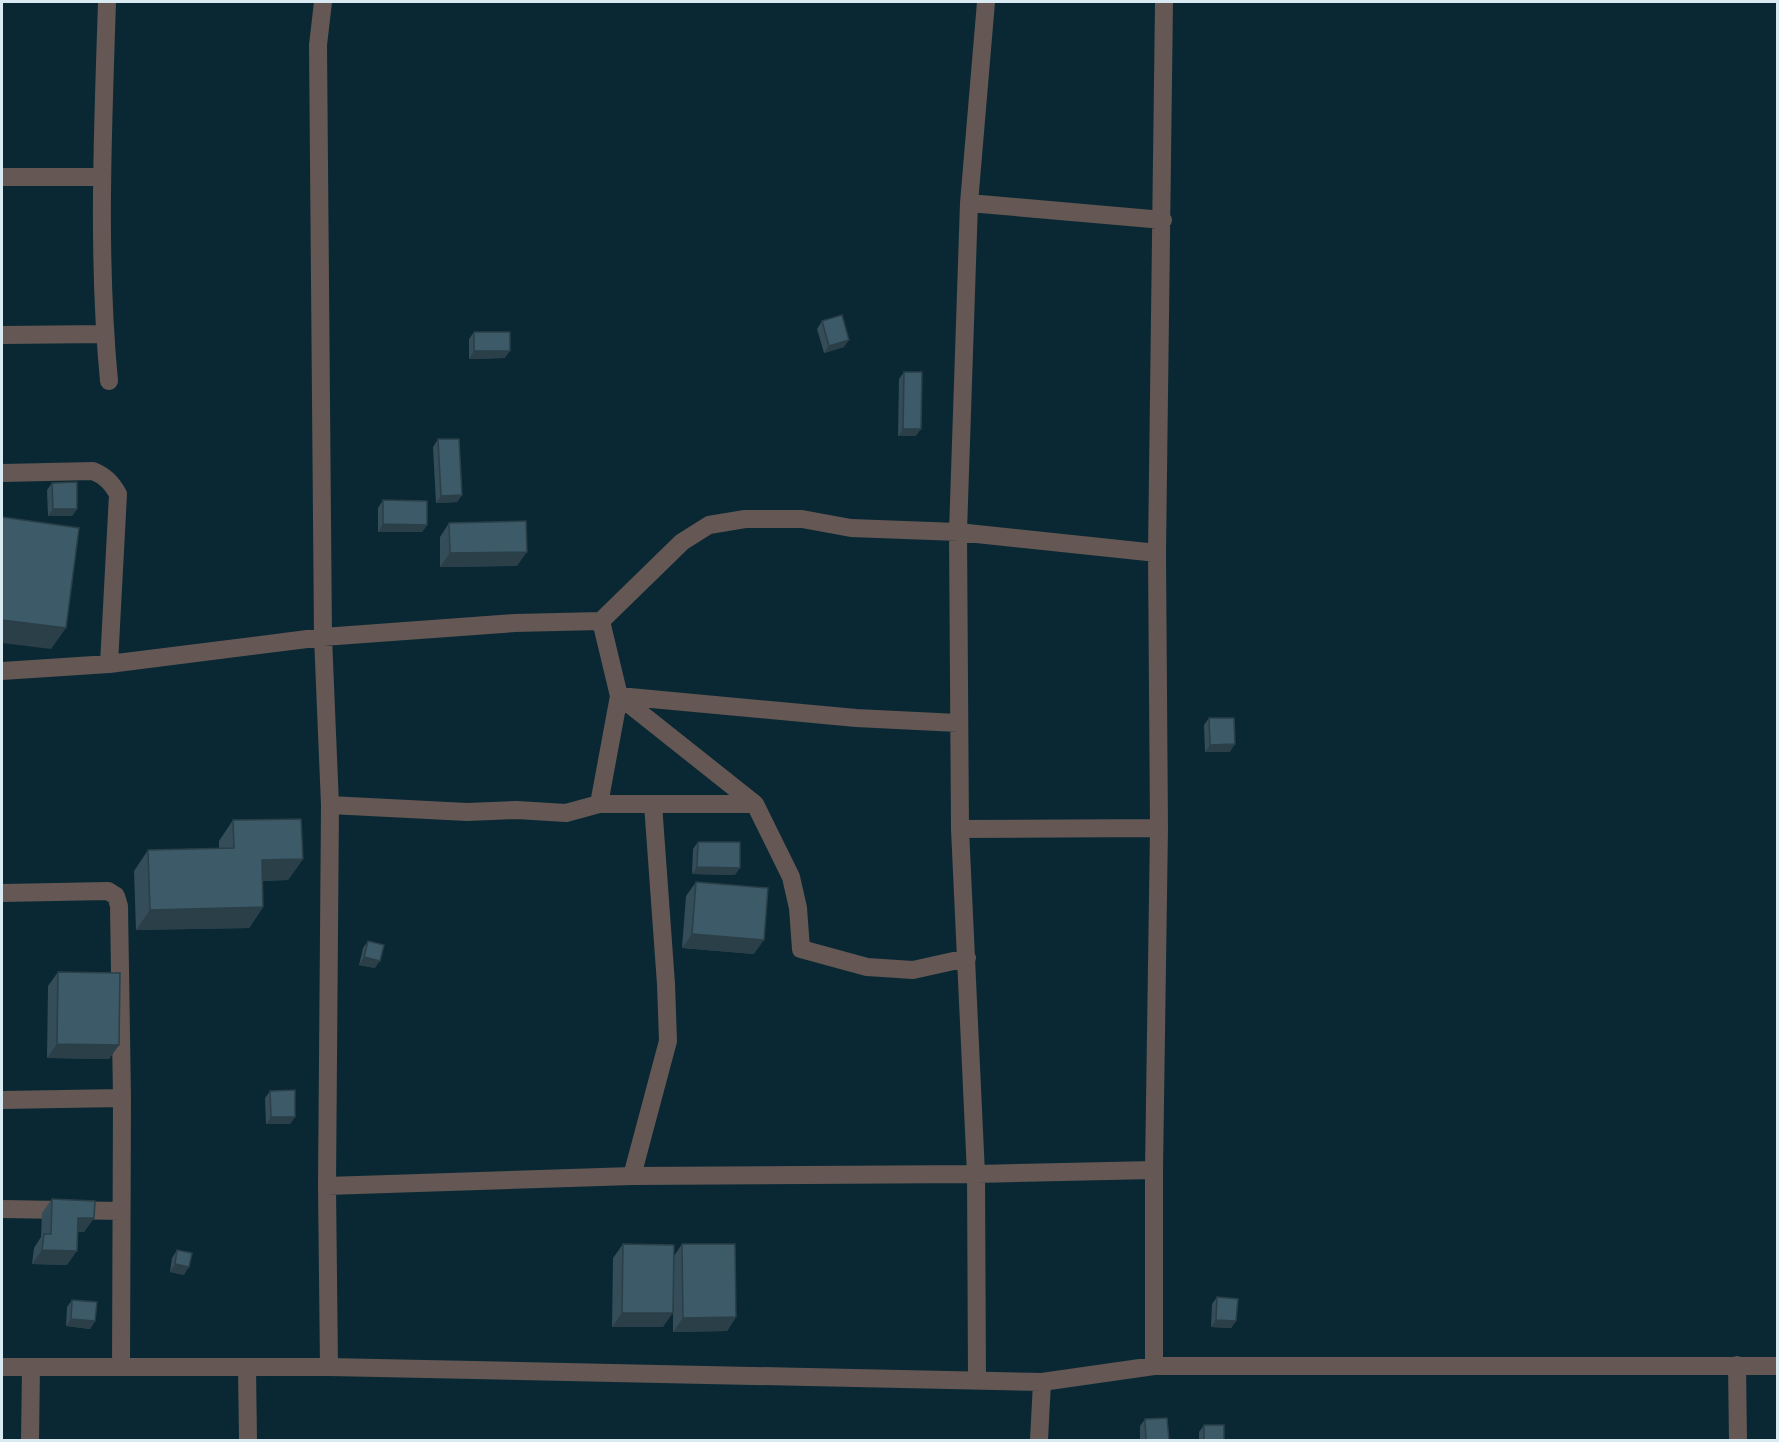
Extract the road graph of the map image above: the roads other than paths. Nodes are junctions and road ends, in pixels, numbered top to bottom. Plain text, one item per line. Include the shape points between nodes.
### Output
1 (107, 2) edge
2 (323, 2) edge
3 (986, 2) edge
4 (1164, 2) edge
5 (2, 177) edge
6 (102, 177) junction
7 (969, 203) junction
8 (1163, 220) junction
9 (105, 334) junction
10 (2, 335) edge
11 (109, 381) dead end
12 (2, 473) edge
13 (958, 532) junction
14 (1157, 553) junction
15 (601, 621) junction
16 (322, 637) junction
17 (109, 664) junction
18 (2, 671) edge
19 (619, 696) junction
20 (958, 723) junction
21 (599, 804) junction
22 (653, 804) junction
23 (755, 804) junction
24 (330, 805) junction
25 (1159, 828) junction
26 (960, 829) junction
27 (2, 893) edge
28 (966, 958) junction
29 (122, 1098) junction
30 (2, 1100) edge
31 (1154, 1170) junction
32 (976, 1174) junction
33 (632, 1176) junction
34 (327, 1186) junction
35 (2, 1209) edge
36 (121, 1211) junction
37 (1737, 1365) junction
38 (1154, 1366) junction
39 (1778, 1366) edge
40 (2, 1367) edge
41 (31, 1367) junction
42 (121, 1367) junction
43 (247, 1367) junction
44 (329, 1367) junction
45 (977, 1381) junction
46 (1042, 1382) junction
47 (30, 1440) edge
48 (248, 1440) edge
49 (1039, 1440) edge
50 (1738, 1440) edge

1 - 6 street
2 - 16 street via 318,45
3 - 7 street
4 - 8 street
5 - 6 street
6 - 9 street
7 - 8 street
7 - 13 street
8 - 14 street
9 - 10 street
9 - 11 street
12 - 17 street via 93,471 111,482 118,494
13 - 14 street
13 - 15 street via 850,528 802,519 745,519 710,525 682,542
13 - 20 street
14 - 25 street
15 - 16 street
15 - 19 street
16 - 17 street
16 - 24 street
17 - 18 street
19 - 20 street via 856,718
19 - 21 street
19 - 23 street
20 - 26 street
21 - 22 street
21 - 24 street via 566,813
22 - 23 street
22 - 33 street via 668,1041
23 - 28 street via 791,877 801,950 867,967 914,970
24 - 34 street
25 - 26 street
25 - 31 street
26 - 28 street
27 - 29 street via 108,891 116,896
28 - 32 street
29 - 30 street
29 - 36 street
31 - 32 street
31 - 38 street
32 - 33 street
32 - 45 street
33 - 34 street
34 - 44 street
35 - 36 street
36 - 42 street
37 - 38 street
37 - 39 street
37 - 50 street
38 - 46 street
40 - 41 street
41 - 42 street
41 - 47 street
42 - 43 street
43 - 44 street
43 - 48 street
44 - 45 street
45 - 46 street
46 - 49 street

